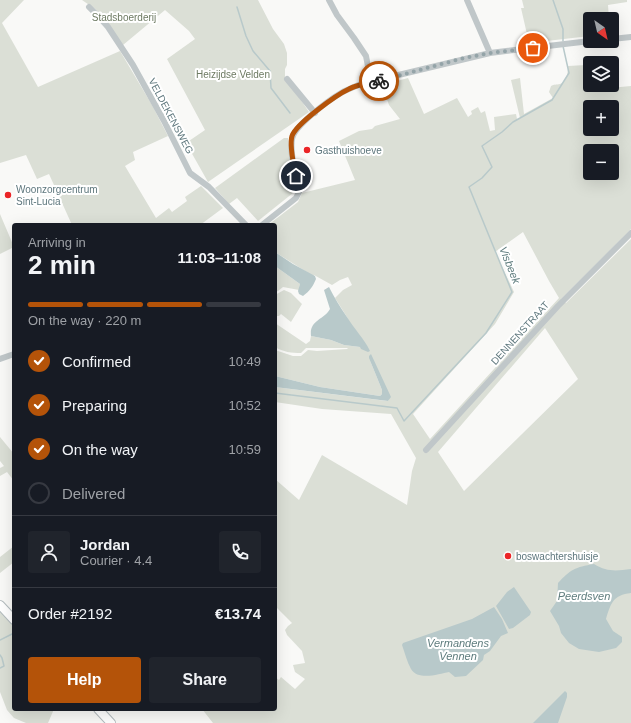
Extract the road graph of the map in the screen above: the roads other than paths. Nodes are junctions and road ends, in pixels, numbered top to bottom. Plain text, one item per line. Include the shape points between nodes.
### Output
1 (329, 0) edge
2 (467, 0) edge
3 (89, 7) dead end
4 (631, 37) edge
5 (619, 38) edge
6 (583, 42) edge
7 (490, 53) junction
8 (288, 79) dead end
9 (371, 82) junction
10 (315, 113) junction
11 (244, 223) edge
12 (265, 223) edge
13 (631, 233) edge
14 (12, 355) edge
15 (0, 359) edge
16 (426, 450) dead end
17 (0, 605) edge
18 (12, 618) edge
19 (100, 711) edge
20 (111, 723) edge

1 - 9 street via 366,56
2 - 7 street
3 - 11 street, VELDEKENSWEG via 108,27 133,65 190,173 209,187
4 - 5 street
6 - 7 street
7 - 9 street
8 - 10 street
9 - 10 street via 350,88
10 - 12 street via 299,126 292,139 299,192 296,198
13 - 16 street, DENNENSTRAAT via 558,306
14 - 15 street
17 - 18 main road
19 - 20 main road

